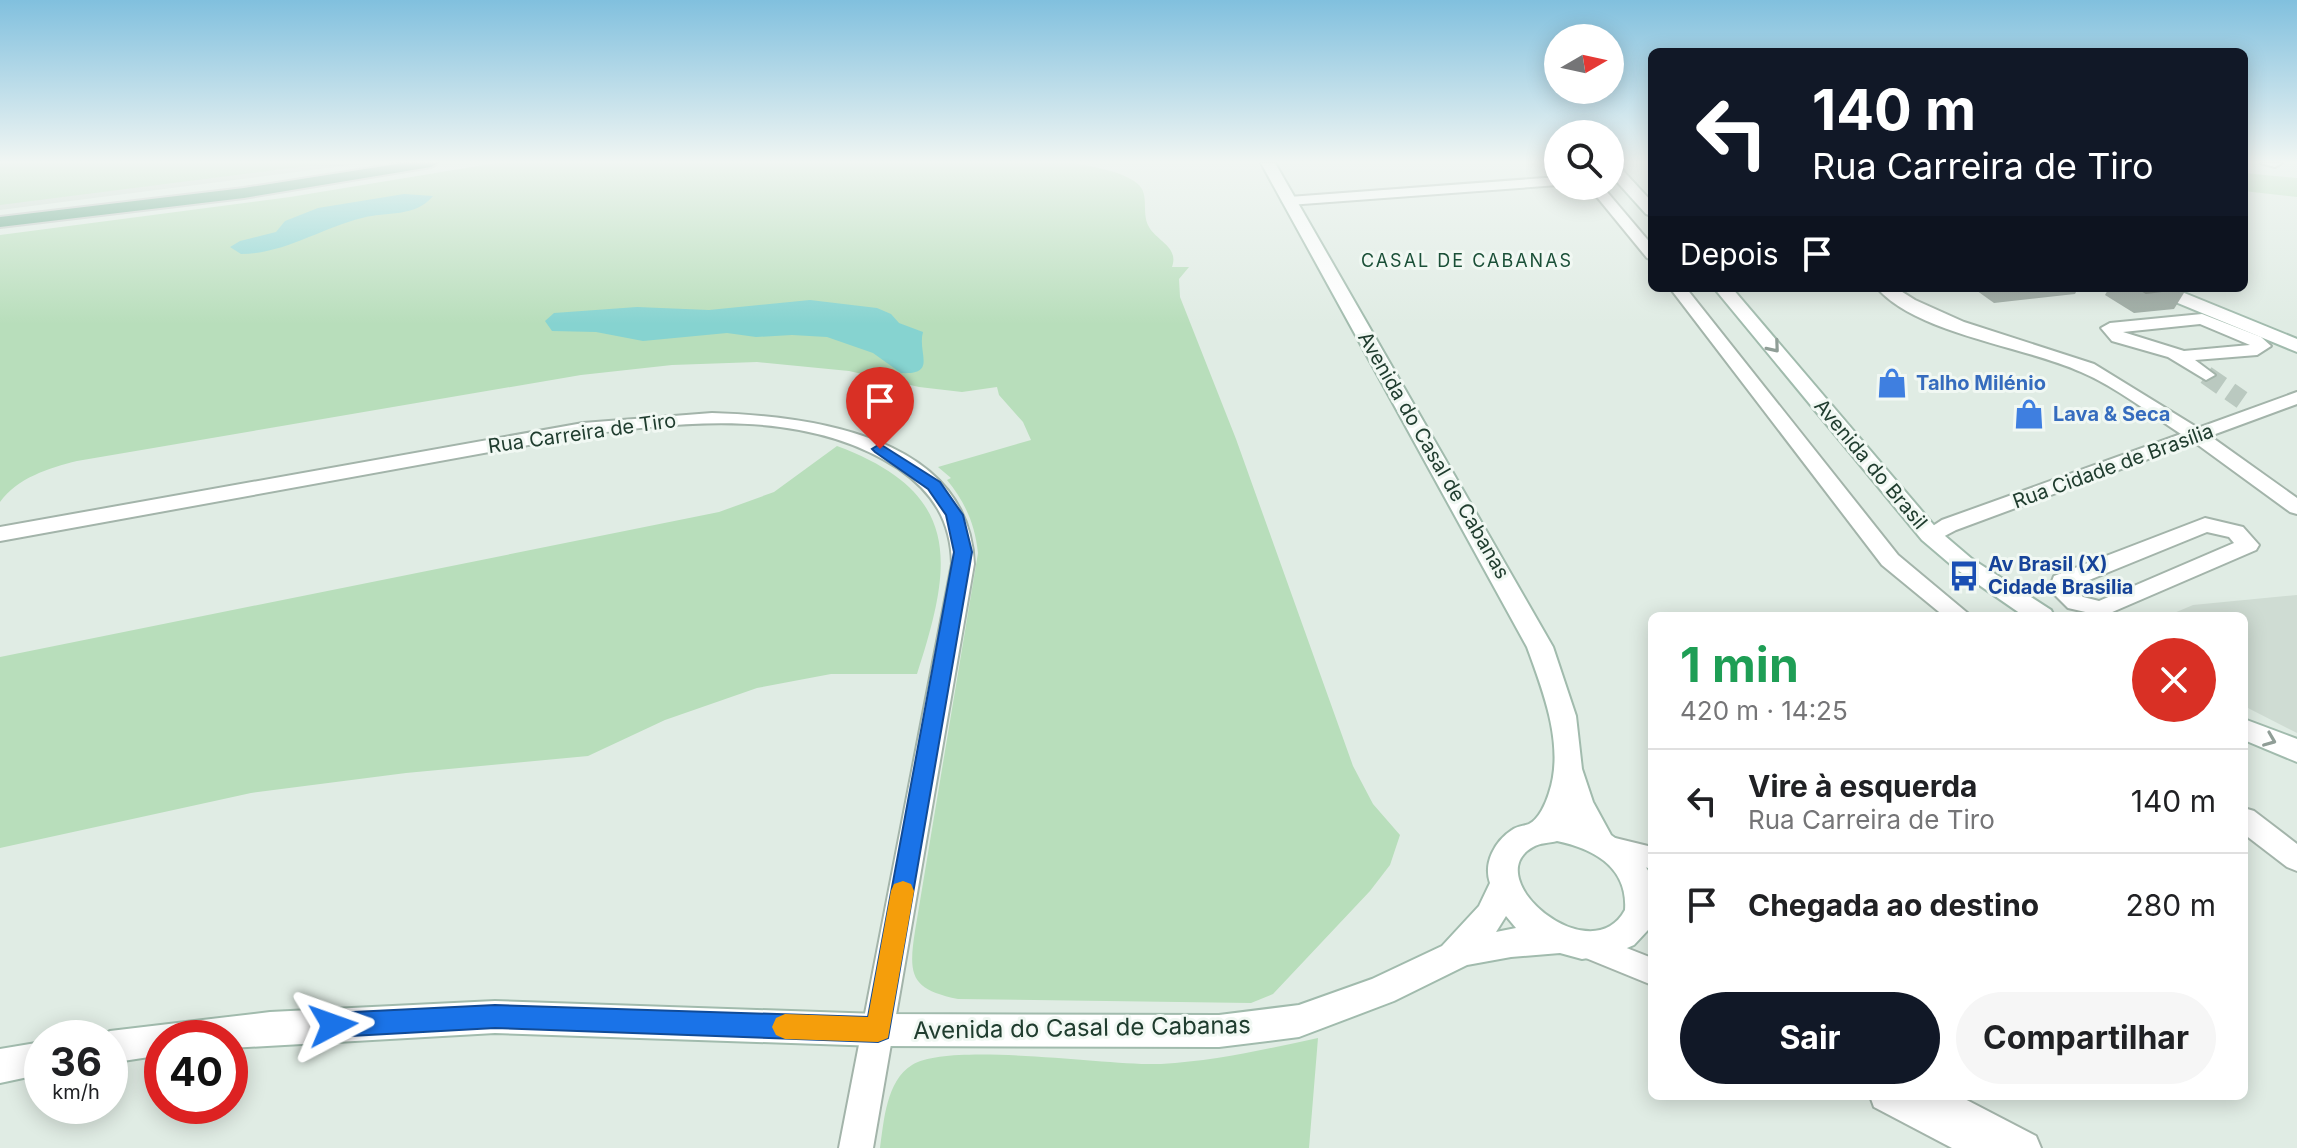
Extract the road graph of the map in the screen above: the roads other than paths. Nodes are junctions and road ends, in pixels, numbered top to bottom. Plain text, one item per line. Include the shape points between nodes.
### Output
1 (46, 217) edge
2 (1298, 217) edge
3 (1620, 217) edge
4 (0, 222) edge
5 (1648, 250) edge
6 (1681, 292) edge
7 (1726, 292) edge
8 (1891, 292) edge
9 (2167, 292) edge
10 (2297, 346) edge
11 (2175, 355) junction
12 (2206, 375) tunnel mouth
13 (2297, 398) edge
14 (2196, 435) junction
15 (2297, 508) edge
16 (0, 534) edge
17 (1930, 535) junction
18 (2068, 599) junction
19 (1954, 612) edge
20 (2035, 612) edge
21 (2042, 612) edge
22 (2248, 731) edge
23 (2297, 751) edge
24 (1566, 760) junction
25 (2248, 822) edge
26 (1543, 830) junction
27 (1604, 845) junction
28 (1648, 857) edge
29 (2297, 859) edge
30 (1504, 887) junction
31 (1646, 911) edge
32 (1572, 942) junction
33 (1454, 956) junction
34 (1648, 970) edge
35 (248, 1030) edge
36 (878, 1030) junction
37 (24, 1061) edge
38 (0, 1066) edge
39 (1894, 1100) edge
40 (1934, 1100) edge
41 (856, 1148) edge
42 (1987, 1148) edge
43 (2024, 1148) edge

1 - 4 main road
2 - 24 street, Avenida do Casal de Cabanas via 1525,615 1555,687
3 - 5 street
6 - 19 street via 1890,560
7 -> 17 street, Avenida do Brasil
8 - 14 street via 1941,322 2010,339 2090,369
9 - 10 street
11 - 11 street via 2257,350 2262,346 2202,319 2110,328 2118,337
11 - 12 street
13 - 14 street, Rua Cidade de Brasília via 2251,405 2245,418
14 - 15 street
14 - 17 street, Rua Cidade de Brasília
16 - 36 street, Rua Carreira de Tiro via 646,421 793,425 843,435 898,458 943,498 954,515 963,552
17 - 20 street, Avenida do Brasil
18 - 18 street via 2085,607 2107,607 2248,545 2228,529 2205,525 2062,581 2060,589
18 - 21 street
22 -> 23 street
24 - 26 street, Avenida do Casal de Cabanas via 1563,800
24 - 27 street, Avenida do Casal de Cabanas via 1579,803
25 - 29 street
26 - 27 street via 1571,831
26 - 30 street, Avenida do Casal de Cabanas via 1509,849 1503,860
27 - 28 street
27 - 31 street, Avenida do Casal de Cabanas via 1634,874
30 - 32 street via 1530,923
30 - 33 street, Avenida do Casal de Cabanas via 1490,916
31 - 32 street, Avenida do Casal de Cabanas via 1621,937 1604,943
32 - 33 street, Avenida do Casal de Cabanas via 1489,946
32 - 34 street
33 - 36 street, Avenida do Casal de Cabanas via 1339,1007 1259,1027
35 - 36 street, Avenida do Casal de Cabanas via 495,1017
36 - 41 street, Rua Carreira de Tiro
37 - 38 street
39 - 42 street
40 - 43 street

